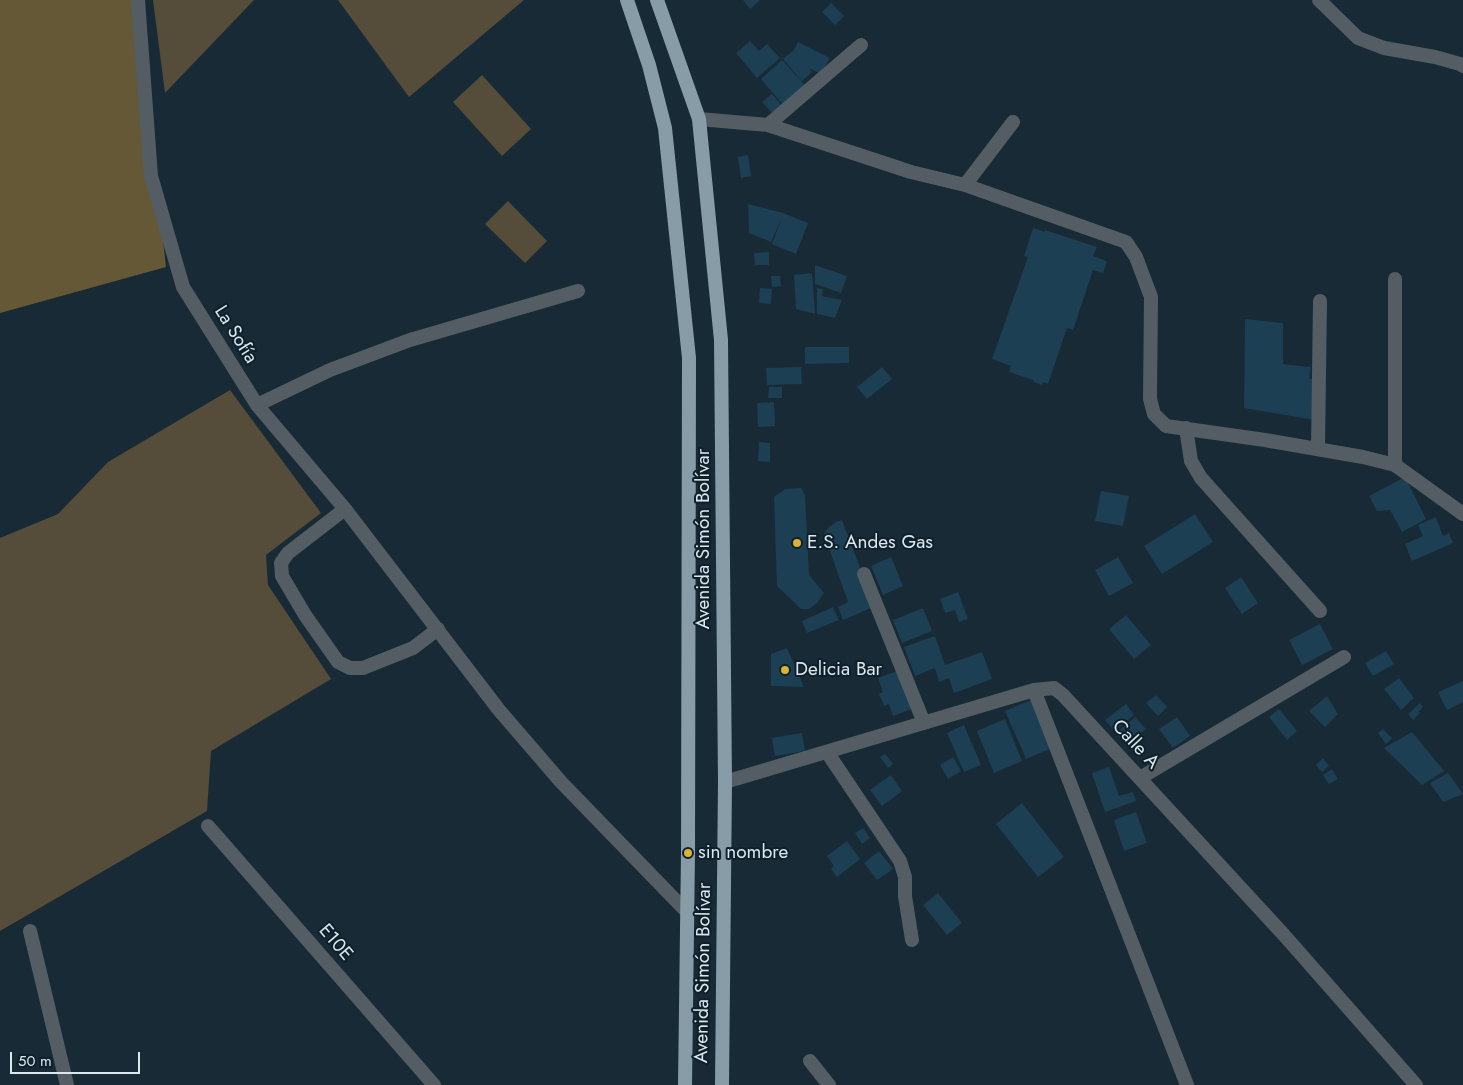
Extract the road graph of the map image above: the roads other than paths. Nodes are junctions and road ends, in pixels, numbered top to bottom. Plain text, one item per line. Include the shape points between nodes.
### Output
1 (138, 0) edge
2 (627, 0) edge
3 (657, 0) edge
4 (1319, 0) edge
5 (861, 45) dead end
6 (1463, 66) edge
7 (699, 119) junction
8 (1013, 122) dead end
9 (768, 125) junction
10 (965, 185) junction
11 (1395, 279) dead end
12 (578, 291) dead end
13 (1320, 301) dead end
14 (257, 406) junction
15 (1186, 428) junction
16 (1318, 449) junction
17 (1395, 465) junction
18 (345, 509) junction
19 (1463, 514) edge
20 (864, 574) dead end
21 (1320, 611) dead end
22 (438, 629) junction
23 (1344, 657) dead end
24 (1034, 690) junction
25 (924, 723) junction
26 (827, 752) junction
27 (1140, 778) junction
28 (725, 782) junction
29 (208, 826) dead end
30 (687, 912) junction
31 (30, 931) dead end
32 (912, 940) dead end
33 (810, 1061) dead end
34 (67, 1085) edge
35 (434, 1085) edge
36 (685, 1085) edge
37 (722, 1085) edge
38 (829, 1085) edge
39 (1187, 1085) edge
40 (1416, 1085) edge

1 - 14 street, La Sofía via 151,176 183,287
2 - 30 highway, Avenida Simón Bolívar via 649,65 665,128 689,358
3 - 7 highway, Avenida Simón Bolívar
4 - 6 street via 1358,38 1384,48 1435,57
5 - 9 street
7 - 9 street
7 - 28 highway, Avenida Simón Bolívar via 721,340
8 - 10 street
9 - 10 street via 911,172
10 - 15 street via 1126,242 1136,257 1151,297 1150,399 1154,414 1166,426
11 - 17 street
12 - 14 street via 410,340 330,370
13 - 16 street
14 - 18 street, La Sofía
15 - 16 street
15 - 21 street via 1191,461 1201,478
16 - 17 street
17 - 19 street
18 - 22 street, La Sofía
18 - 22 street via 288,553 281,563 282,576 338,662 350,668 362,668 414,648
20 - 25 street
22 - 30 street, La Sofía via 499,710 561,782
23 - 27 street
24 - 25 street, Calle A
24 - 27 street, Calle A via 1054,688 1063,695
24 - 39 street
25 - 26 street, Calle A
26 - 28 street, Calle A
26 - 32 street via 900,861 905,877
27 - 40 street, Calle A
28 - 37 highway, Avenida Simón Bolívar
29 - 35 street, E10E
30 - 36 highway, Avenida Simón Bolívar
31 - 34 street
33 - 38 street

